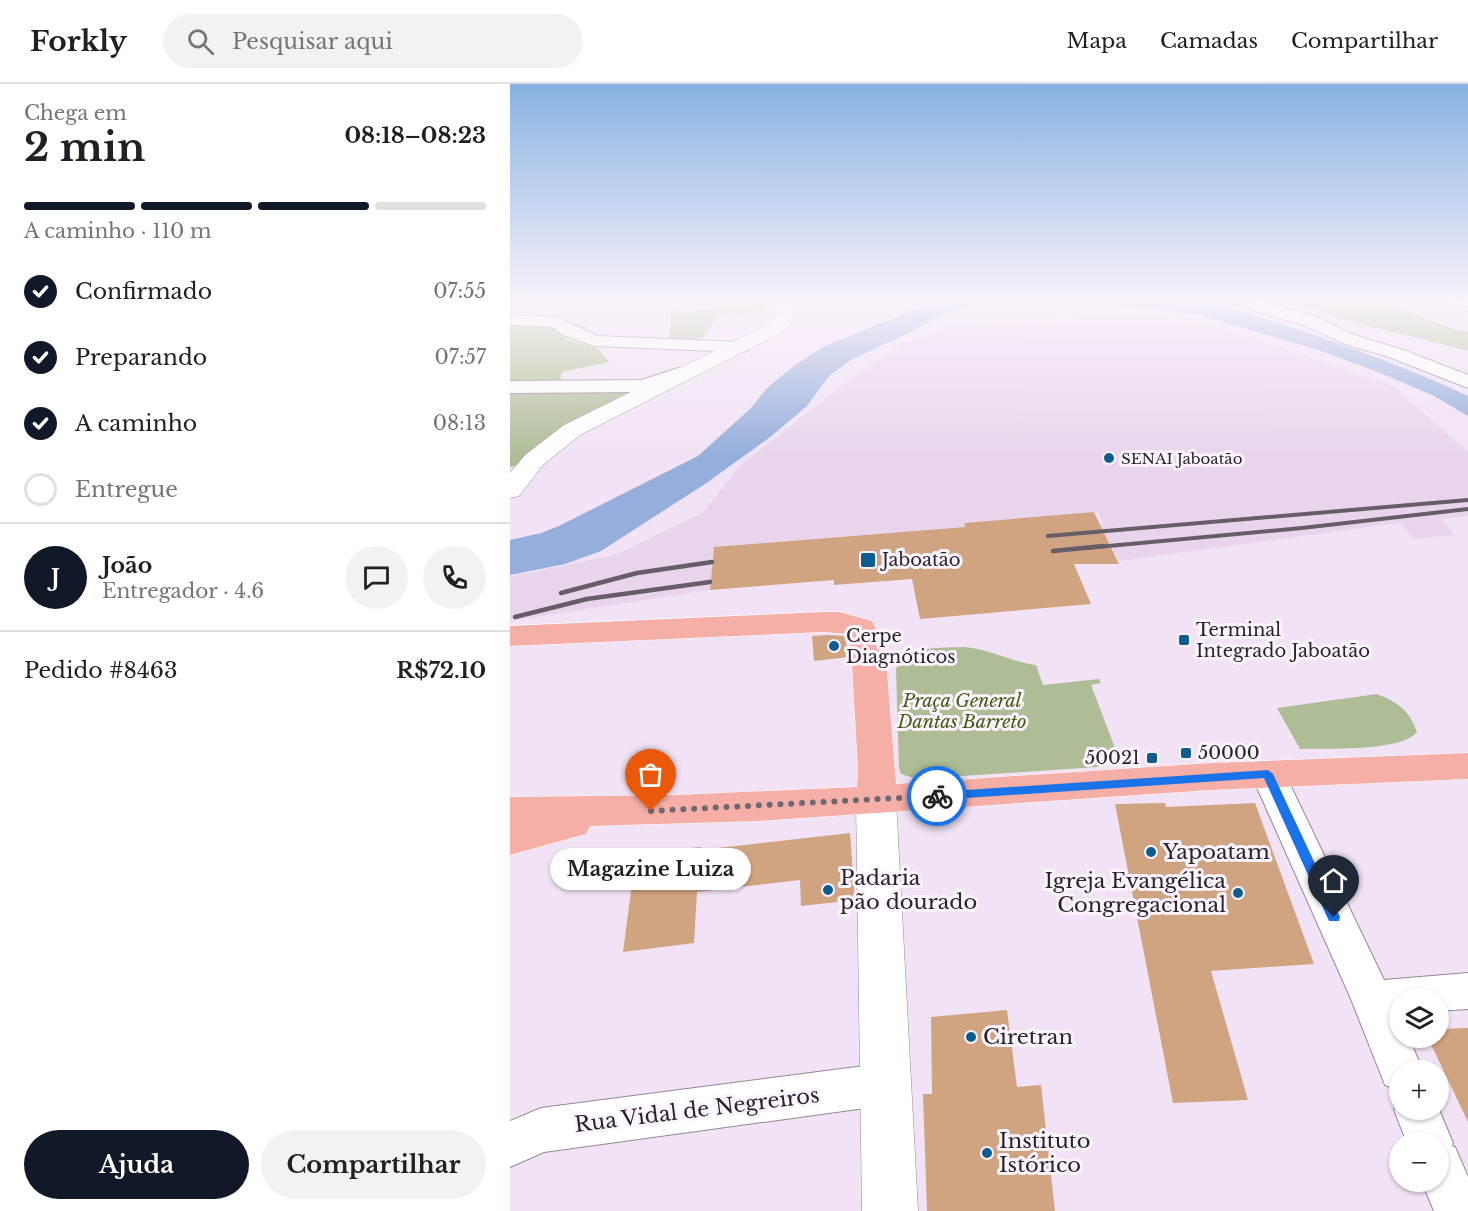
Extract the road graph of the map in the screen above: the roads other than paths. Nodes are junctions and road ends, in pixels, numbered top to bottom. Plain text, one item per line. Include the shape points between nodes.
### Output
1 (733, 351) edge
2 (1387, 351) edge
3 (686, 373) junction
4 (1468, 382) edge
5 (510, 387) edge
6 (510, 490) edge
7 (510, 636) edge
8 (1468, 766) edge
9 (1268, 774) junction
10 (876, 800) junction
11 (510, 812) edge
12 (608, 813) junction
13 (510, 840) edge
14 (1468, 991) edge
15 (1372, 999) junction
16 (1397, 1060) edge
17 (887, 1084) junction
18 (510, 1144) edge
19 (1449, 1190) edge
20 (890, 1211) edge
21 (1458, 1211) edge

1 - 3 main road
2 - 4 street
3 - 5 street via 644,386
3 - 6 main road via 572,430 534,460
7 - 10 main road via 824,622 861,628 868,648
8 - 9 main road
9 - 10 main road
9 - 15 street
10 - 12 main road
10 - 17 main road
11 - 12 main road
12 - 13 main road
14 - 15 street
15 - 16 street
17 - 18 street, Rua Vidal de Negreiros via 541,1130
17 - 20 main road
19 - 21 street

